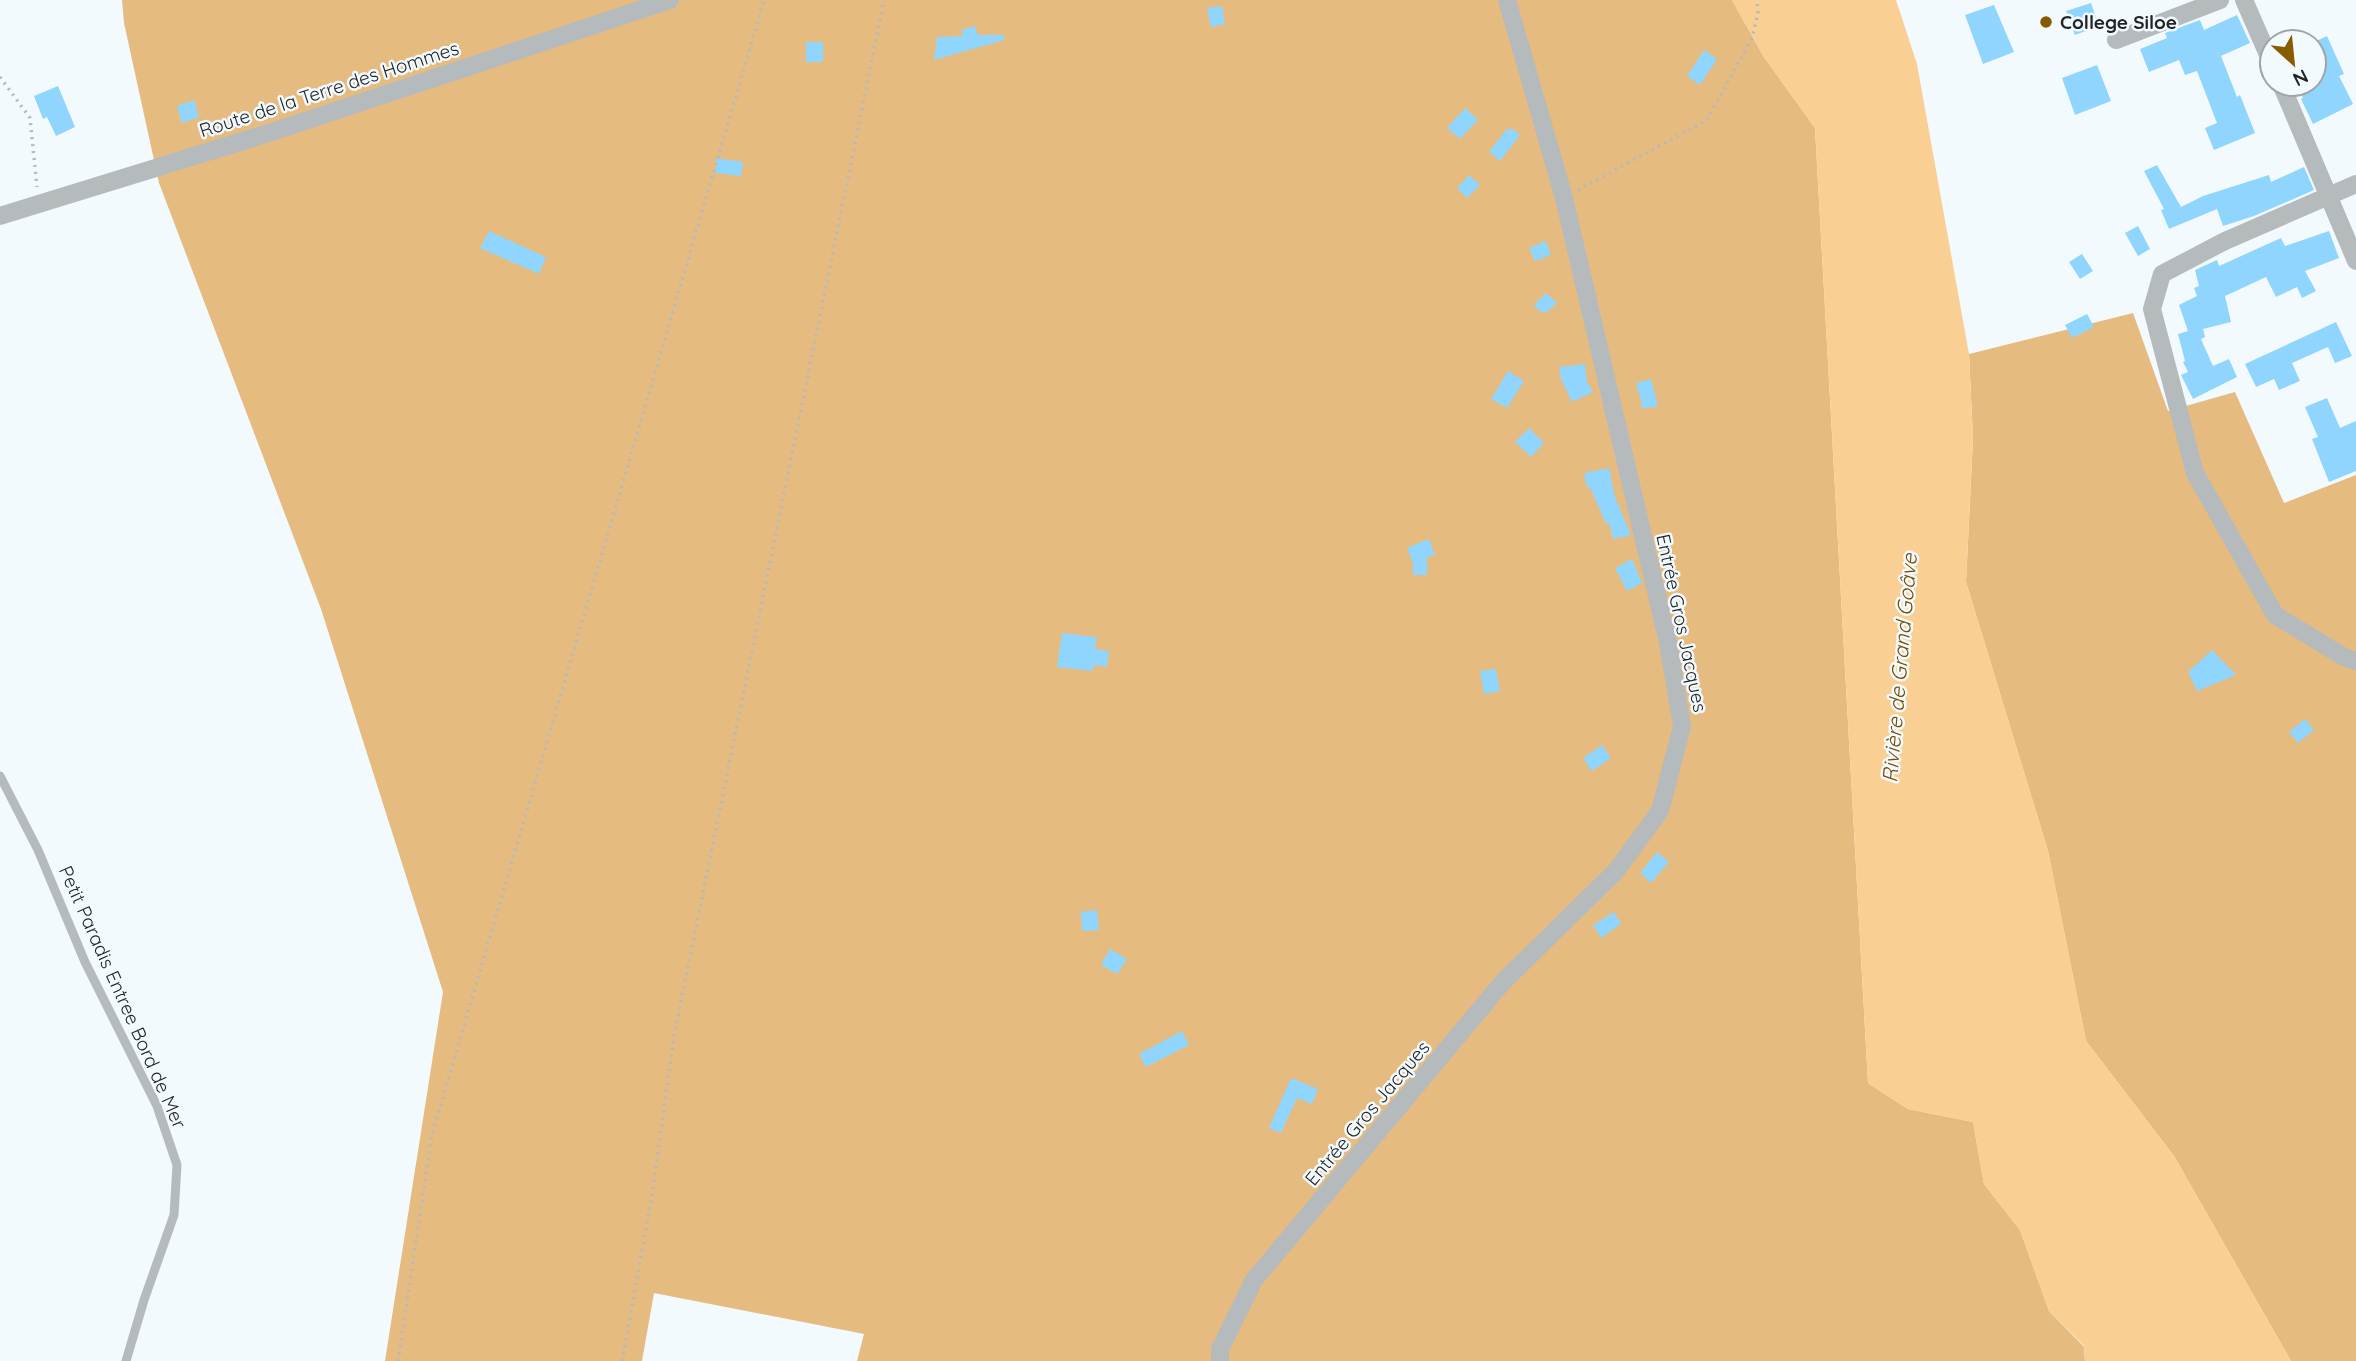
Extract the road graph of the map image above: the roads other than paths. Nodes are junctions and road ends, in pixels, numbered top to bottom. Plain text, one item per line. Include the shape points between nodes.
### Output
1 (670, 0) edge
2 (1507, 0) edge
3 (2220, 0) edge
4 (2244, 0) edge
5 (2258, 32) edge
6 (2116, 40) dead end
7 (2287, 98) edge
8 (2356, 184) edge
9 (2329, 195) junction
10 (0, 216) edge
11 (2356, 261) edge
12 (2356, 661) edge
13 (0, 776) edge
14 (127, 1361) edge
15 (1220, 1361) edge

1 - 10 street, Route de la Terre des Hommes via 269,133
2 - 15 street, Entrée Gros Jacques via 1564,198 1668,643 1682,726 1660,811 1616,871 1503,982 1254,1280 1220,1349
3 - 6 street
4 - 5 street
7 - 9 street
8 - 9 street
9 - 11 street
9 - 12 street via 2162,274 2152,309 2195,473 2275,615
13 - 14 lane, Petit Paradis Entree Bord de Mer via 157,1106 177,1165 174,1214

